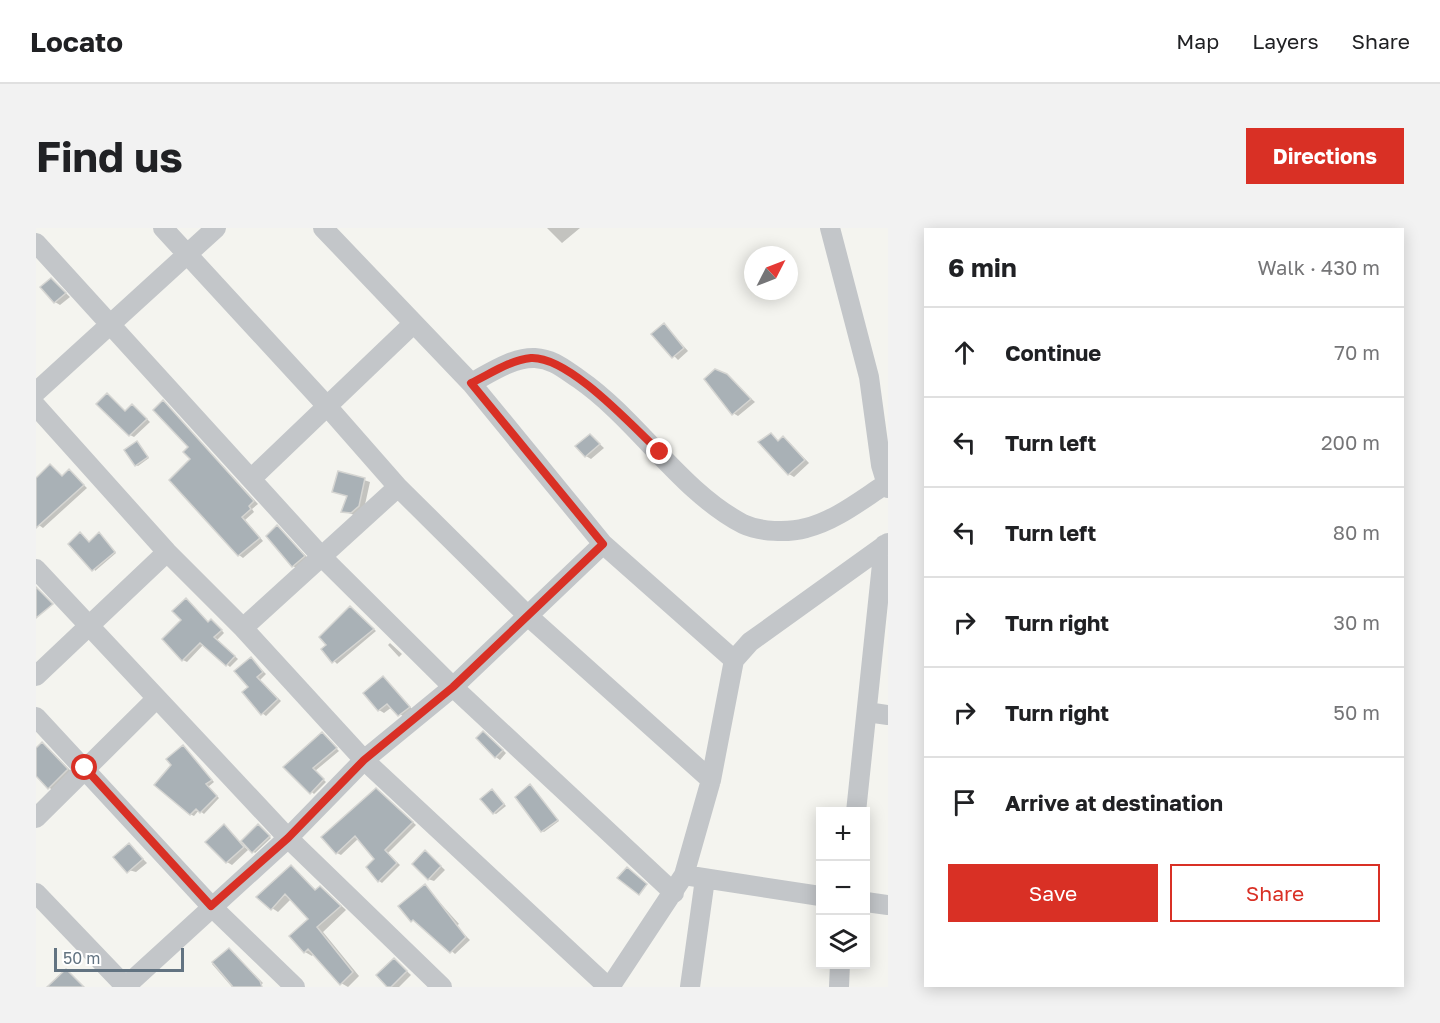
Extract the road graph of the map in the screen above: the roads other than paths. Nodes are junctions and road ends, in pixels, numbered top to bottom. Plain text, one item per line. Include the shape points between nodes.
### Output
1 (162, 228) edge
2 (216, 228) edge
3 (324, 228) edge
4 (830, 228) edge
5 (36, 243) edge
6 (187, 254) junction
7 (413, 324) junction
8 (108, 325) junction
9 (471, 383) junction
10 (36, 392) edge
11 (326, 405) junction
12 (36, 406) edge
13 (252, 478) junction
14 (887, 486) edge
15 (398, 487) junction
16 (603, 544) junction
17 (886, 544) edge
18 (167, 552) junction
19 (321, 556) junction
20 (36, 569) edge
21 (528, 616) junction
22 (89, 625) junction
23 (243, 628) junction
24 (734, 660) junction
25 (36, 676) edge
26 (453, 687) junction
27 (156, 699) junction
28 (867, 712) junction
29 (888, 715) edge
30 (36, 717) edge
31 (364, 760) junction
32 (85, 768) junction
33 (711, 780) junction
34 (857, 807) edge
35 (36, 818) edge
36 (288, 838) junction
37 (684, 875) junction
38 (705, 879) junction
39 (36, 893) edge
40 (674, 893) junction
41 (816, 895) edge
42 (870, 903) edge
43 (888, 905) edge
44 (211, 906) junction
45 (840, 969) edge
46 (125, 987) edge
47 (295, 987) edge
48 (442, 987) edge
49 (609, 987) edge
50 (690, 987) edge
51 (839, 987) edge

1 - 6 street
2 - 6 street
3 - 7 street
4 - 14 street via 869,377
5 - 8 street
6 - 8 street
6 - 11 street
7 - 9 street
7 - 11 street
8 - 10 street
8 - 13 street
9 - 14 street via 514,362 532,358 552,361 595,390 698,492 743,524 759,529 804,529 823,523
9 - 16 street
11 - 13 street
11 - 15 street
12 - 18 street
13 - 19 street
15 - 19 street
15 - 21 street
16 - 21 street
16 - 24 street
17 - 24 street via 750,642
17 - 28 street
18 - 22 street
18 - 23 street
19 - 23 street
19 - 26 street
20 - 22 street
21 - 26 street
21 - 33 street
22 - 25 street
22 - 27 street
23 - 31 street
24 - 33 street
26 - 31 street
26 - 40 street
27 - 32 street
27 - 36 street
28 - 29 street
28 - 34 street
30 - 32 street
31 - 36 street
31 - 49 street
32 - 35 street
32 - 44 street
33 - 37 street
36 - 44 street
36 - 48 street
37 - 38 street
37 - 40 street
38 - 41 street
38 - 50 street
39 - 46 street
40 - 49 street
42 - 43 street
44 - 46 street
44 - 47 street
45 - 51 street

